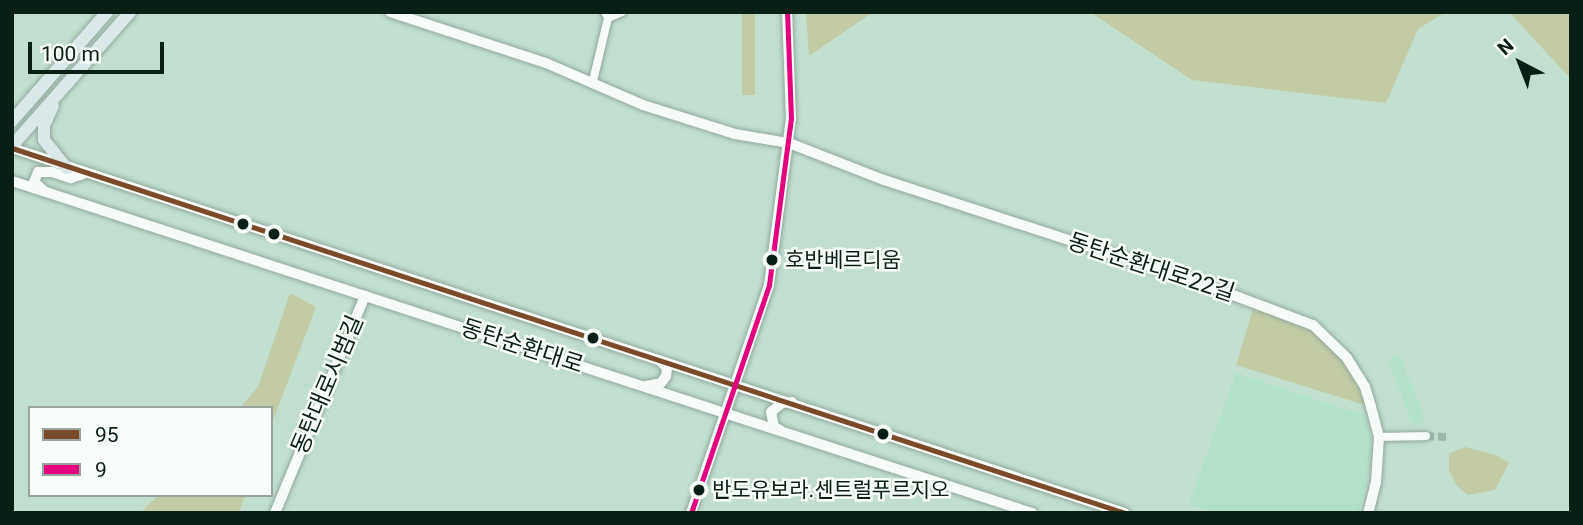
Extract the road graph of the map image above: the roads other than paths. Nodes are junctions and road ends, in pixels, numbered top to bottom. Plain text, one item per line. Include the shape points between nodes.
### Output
1 (107, 12) edge
2 (130, 12) edge
3 (390, 12) edge
4 (622, 12) edge
5 (787, 12) edge
6 (607, 15) edge
7 (593, 81) junction
8 (53, 100) junction
9 (12, 121) edge
10 (789, 143) junction
11 (12, 147) edge
12 (67, 167) junction
13 (83, 173) junction
14 (12, 181) edge
15 (45, 192) junction
16 (365, 296) junction
17 (656, 358) junction
18 (734, 383) junction
19 (643, 386) junction
20 (792, 402) junction
21 (723, 412) junction
22 (784, 432) junction
23 (1426, 436) tunnel mouth
24 (1379, 437) junction
25 (275, 513) edge
26 (691, 513) edge
27 (1032, 513) edge
28 (1125, 513) edge
29 (1368, 513) edge

1 - 9 main road
2 - 8 main road
3 - 7 street, 동탄순환대로22길
4 - 6 street
5 - 10 street
6 - 7 street
7 - 10 street, 동탄순환대로22길 via 656,109 736,134
8 - 11 main road
8 - 12 main road via 44,140
10 - 18 street via 769,285
10 - 24 street, 동탄순환대로22길 via 1313,325 1347,358 1359,377
11 - 12 street, 동탄순환대로
12 - 13 street, 동탄순환대로
13 - 15 street via 71,178 38,172 34,182
13 - 17 street, 동탄순환대로
14 - 15 street, 동탄순환대로
15 - 16 street, 동탄순환대로
16 - 19 street, 동탄순환대로
16 - 25 street, 동탄대로시범길
17 - 18 street, 동탄순환대로
17 - 19 street via 667,368 666,376 661,383
18 - 20 street, 동탄순환대로
18 - 21 street
19 - 21 street, 동탄순환대로
20 - 22 street via 771,412 774,427
20 - 28 street, 동탄순환대로
21 - 22 street, 동탄순환대로
21 - 26 street
22 - 27 street, 동탄순환대로
23 - 24 street
24 - 29 street, 동탄순환대로22길

